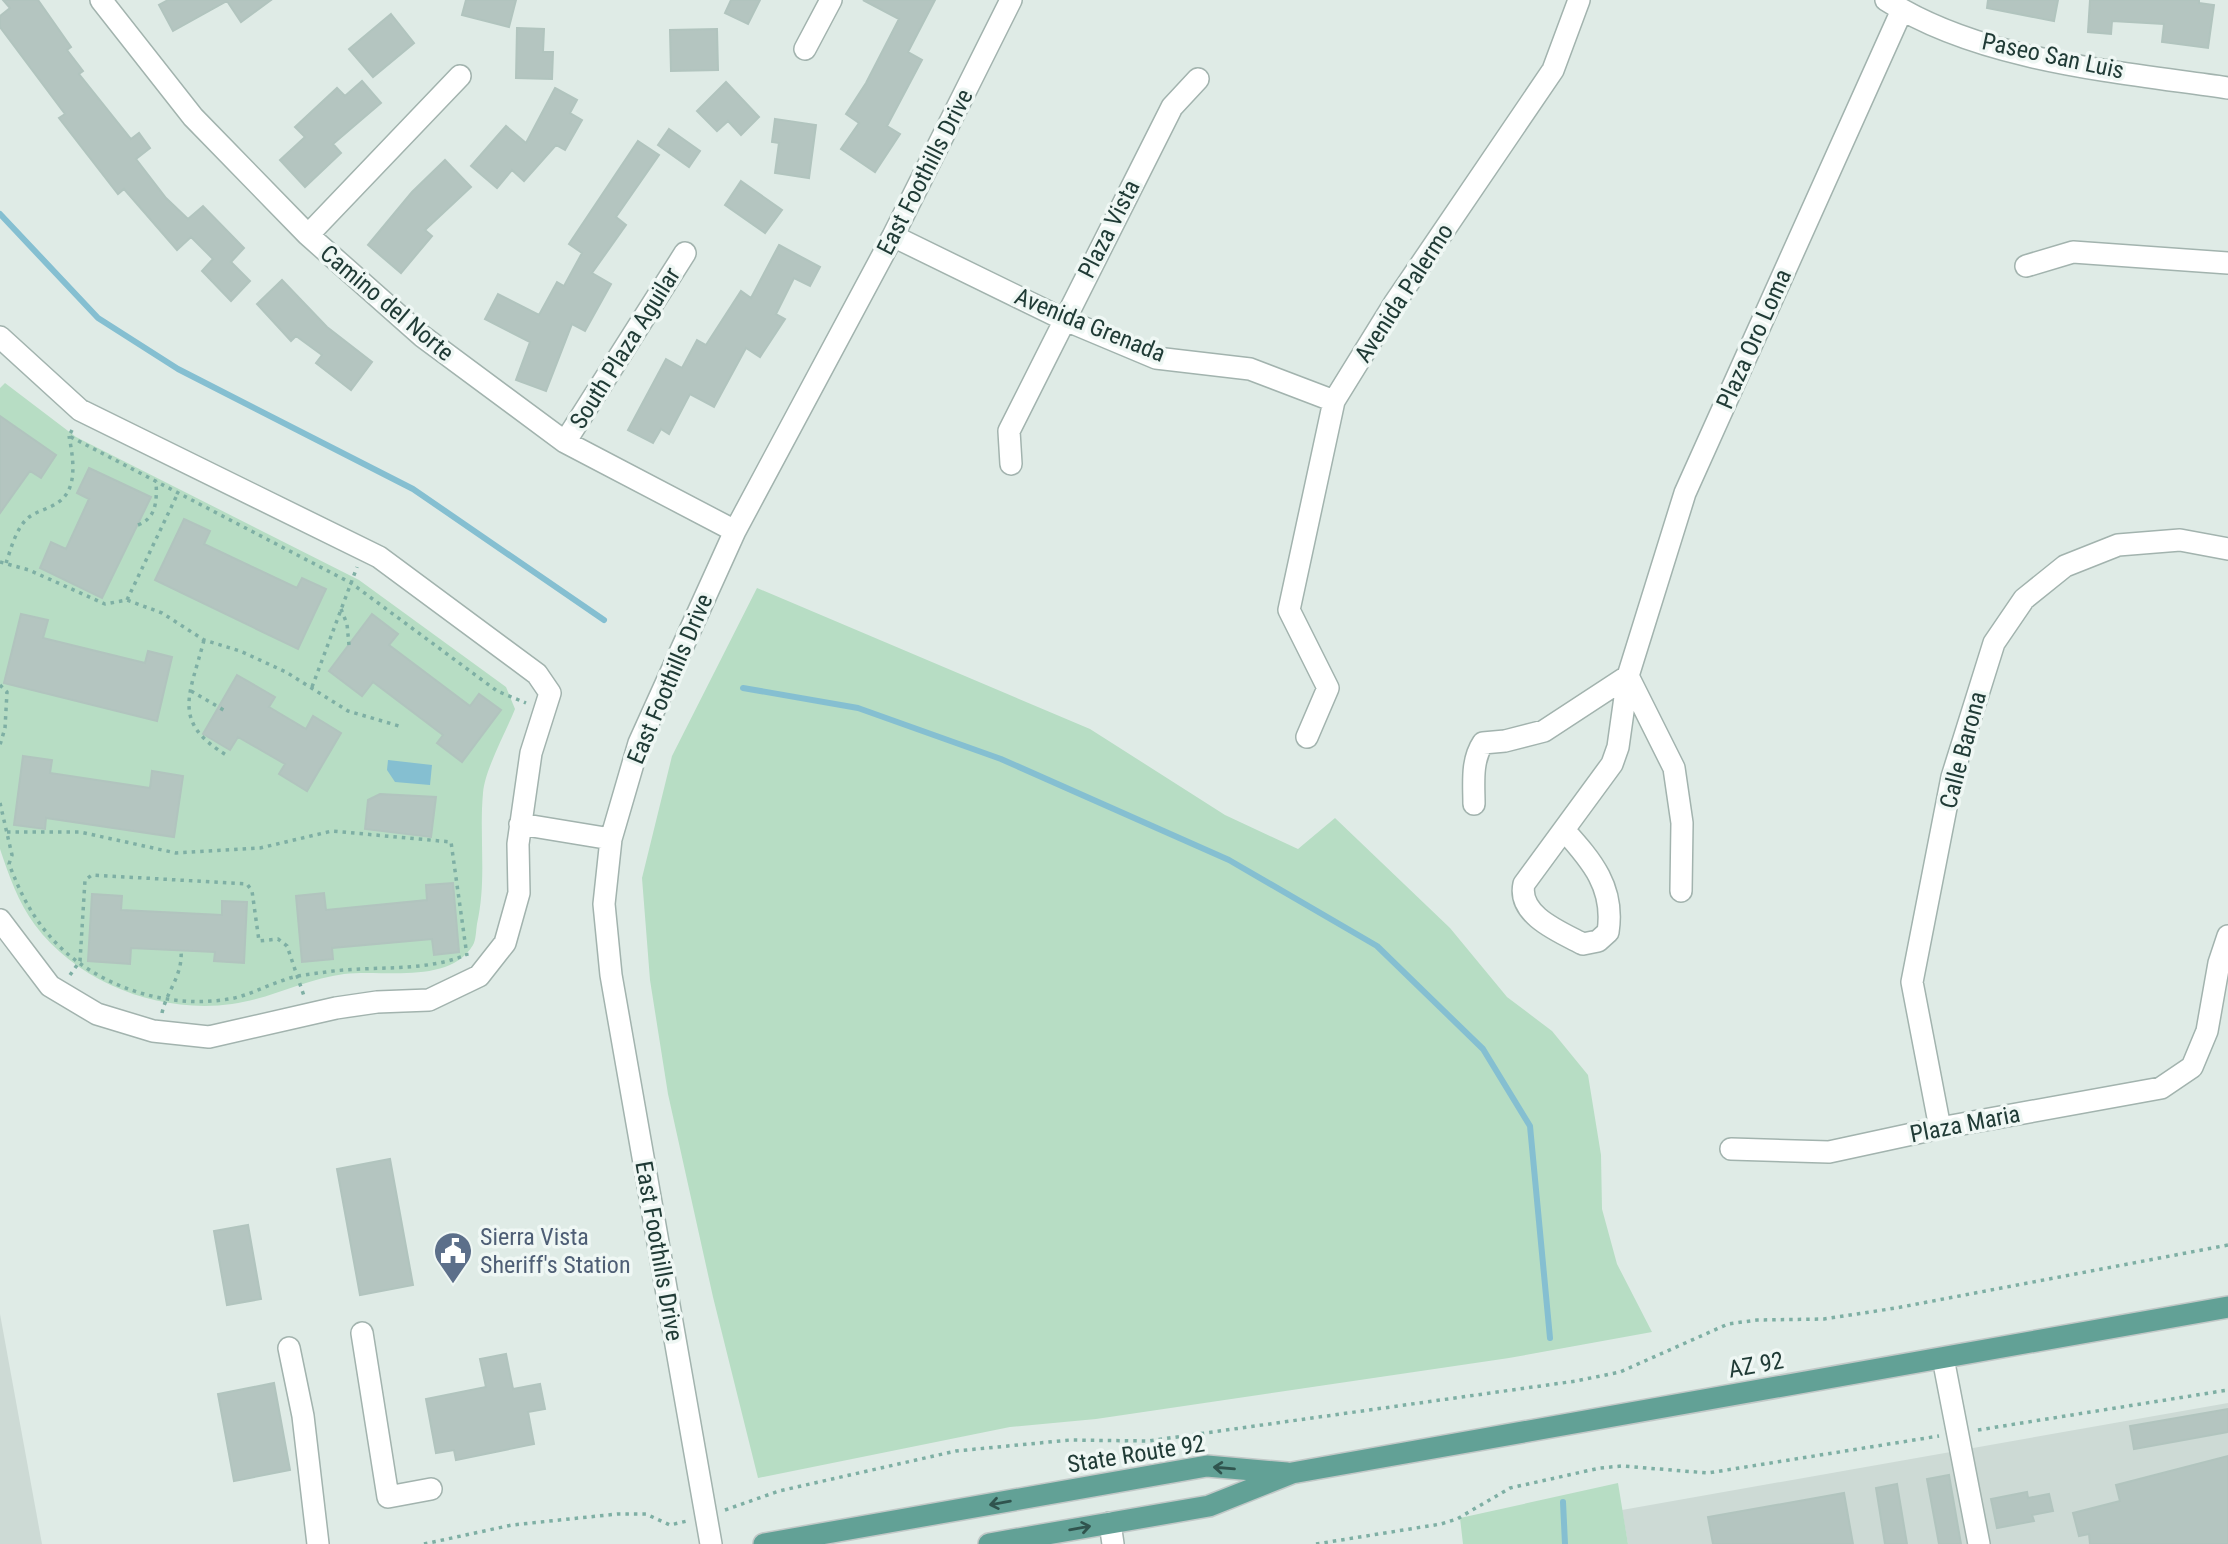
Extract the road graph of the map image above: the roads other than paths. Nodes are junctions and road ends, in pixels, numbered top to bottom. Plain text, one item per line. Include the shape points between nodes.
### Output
1 (101, 0) edge
2 (831, 0) edge
3 (1011, 0) edge
4 (1579, 0) edge
5 (1894, 5) edge
6 (805, 49) dead end
7 (460, 76) dead end
8 (1198, 79) dead end
9 (2228, 88) edge
10 (308, 235) junction
11 (893, 236) junction
12 (685, 253) dead end
13 (2228, 262) edge
14 (2026, 266) dead end
15 (1063, 319) junction
16 (0, 338) edge
17 (1334, 401) junction
18 (565, 442) junction
19 (1011, 464) dead end
20 (735, 531) junction
21 (2228, 549) edge
22 (1628, 676) junction
23 (1307, 737) dead end
24 (1474, 804) dead end
25 (520, 824) junction
26 (1564, 830) junction
27 (611, 839) junction
28 (1681, 891) dead end
29 (0, 920) edge
30 (2228, 936) edge
31 (1940, 1128) junction
32 (1731, 1149) dead end
33 (2228, 1307) edge
34 (362, 1333) dead end
35 (289, 1348) dead end
36 (1943, 1358) junction
37 (1292, 1473) junction
38 (431, 1489) dead end
39 (1112, 1534) edge
40 (318, 1544) edge
41 (711, 1544) edge
42 (764, 1544) edge
43 (989, 1544) edge
44 (1979, 1544) edge

1 - 10 street, Camino del Norte via 194,117
2 - 6 street
3 - 11 street, East Foothills Drive
4 - 17 street, Avenida Palermo via 1553,70
5 - 9 street, Paseo San Luis via 1991,47 2067,65
5 - 22 street, Plaza Oro Loma via 1685,493
7 - 10 street
8 - 15 street, Plaza Vista via 1172,107
10 - 18 street, Camino del Norte via 422,336
11 - 15 street, Avenida Grenada
11 - 20 street, East Foothills Drive
12 - 18 street, South Plaza Aguilar
13 - 14 street via 2073,252
15 - 17 street, Avenida Grenada via 1156,358 1250,369
15 - 19 street, Plaza Vista via 1009,431
16 - 25 street via 80,410 365,549 537,674 550,693 531,753
17 - 23 street, Avenida Palermo via 1289,610 1328,688
18 - 20 street, Camino del Norte
20 - 27 street, East Foothills Drive via 639,743
21 - 31 street, Calle Barona via 2180,540 2118,545 2065,566 2024,598 1994,643 1952,777 1912,982
22 - 24 street via 1544,730 1483,743 1477,752
22 - 26 street, Plaza Oro Loma via 1612,764
22 - 28 street via 1674,768 1682,823
25 - 27 street
25 - 29 street via 519,893 505,943 479,976 429,1000 377,1002 209,1037 157,1032 97,1014 50,986
26 - 26 street, Plaza Oro Loma via 1524,884 1522,895 1528,908 1555,930 1583,944 1598,941 1608,932 1608,891
27 - 41 street, East Foothills Drive via 604,904 611,975
30 - 31 street, Plaza Maria via 2207,1031 2192,1067 2161,1088
31 - 32 street, Plaza Maria via 1829,1152
33 - 36 main road, AZ 92 / AZ 92
34 - 38 street via 388,1497
35 - 40 street via 303,1416
36 - 37 main road, AZ 92 / AZ 92
36 - 44 street
37 - 39 main road, AZ 92 via 1209,1506
37 -> 42 main road, State Route 92 / AZ 92 via 1207,1466
43 -> 39 main road, AZ 92

